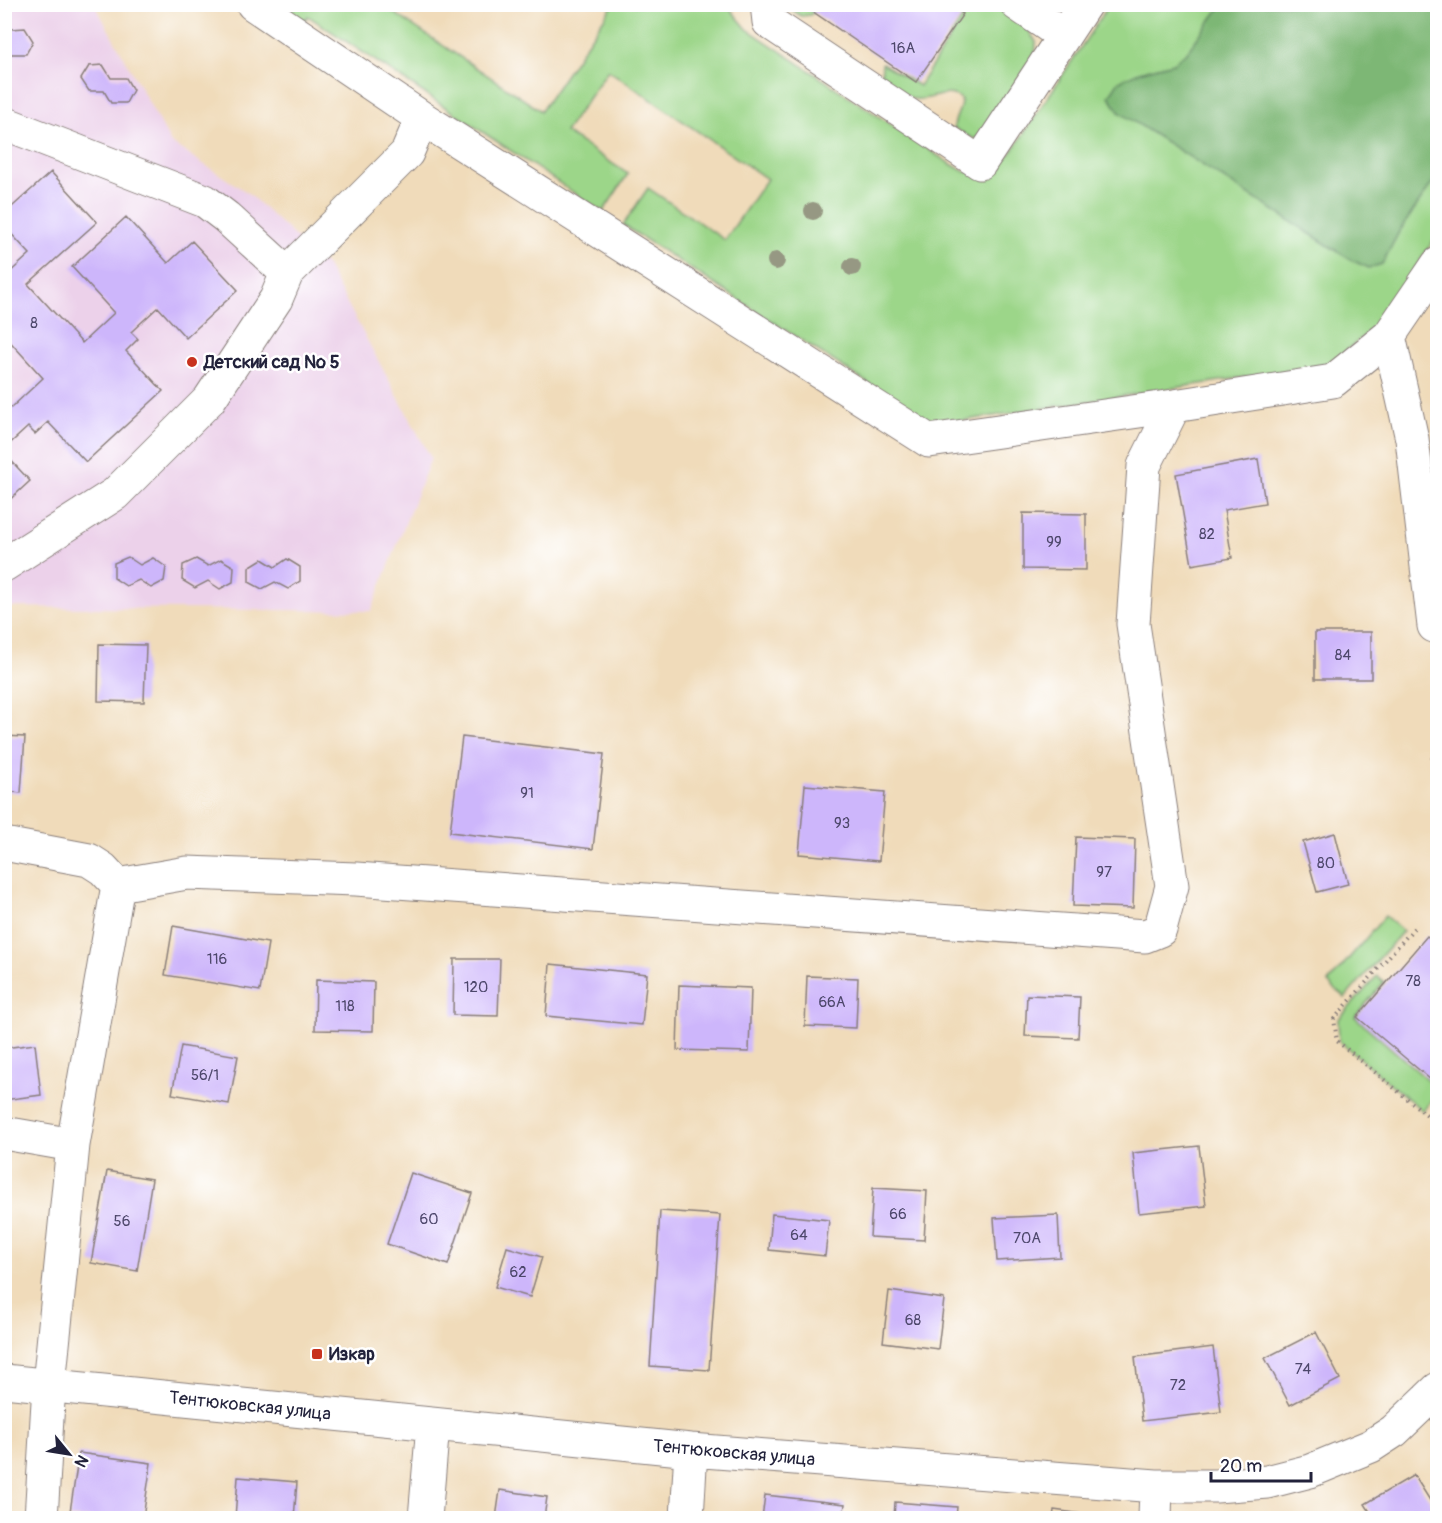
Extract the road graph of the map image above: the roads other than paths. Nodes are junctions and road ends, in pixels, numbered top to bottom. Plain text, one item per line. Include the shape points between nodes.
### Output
1 (253, 4) edge
2 (767, 4) edge
3 (1017, 4) edge
4 (1085, 4) edge
5 (1064, 36) junction
6 (422, 118) junction
7 (4, 123) edge
8 (1437, 264) edge
9 (287, 273) junction
10 (1389, 336) junction
11 (1174, 406) junction
12 (4, 565) edge
13 (1434, 626) dead end
14 (4, 844) edge
15 (118, 885) junction
16 (4, 1133) edge
17 (73, 1145) junction
18 (4, 1381) edge
19 (49, 1385) junction
20 (1437, 1389) edge
21 (433, 1425) junction
22 (691, 1450) junction
23 (1156, 1486) junction
24 (41, 1518) edge
25 (425, 1518) edge
26 (687, 1518) edge
27 (1155, 1518) edge

1 - 6 street
2 - 5 street via 769,22 980,163
3 - 5 street
4 - 5 street
6 - 9 street via 407,153
6 - 11 street via 929,441
7 - 9 street via 205,201
8 - 10 street
9 - 12 street via 276,299 209,400 115,494
10 - 11 street via 1333,381
10 - 13 street via 1412,439
11 - 15 street via 1144,466 1133,624 1172,886 1160,930 1145,936 356,879 187,873
14 - 15 street via 89,860
15 - 17 street
16 - 17 street
17 - 19 street
18 - 19 street, Тентюковская улица
19 - 21 street, Тентюковская улица
19 - 24 street
20 - 23 street, Тентюковская улица via 1394,1431 1310,1471 1267,1482
21 - 22 street, Тентюковская улица
21 - 25 street
22 - 23 street, Тентюковская улица
22 - 26 street
23 - 27 street

